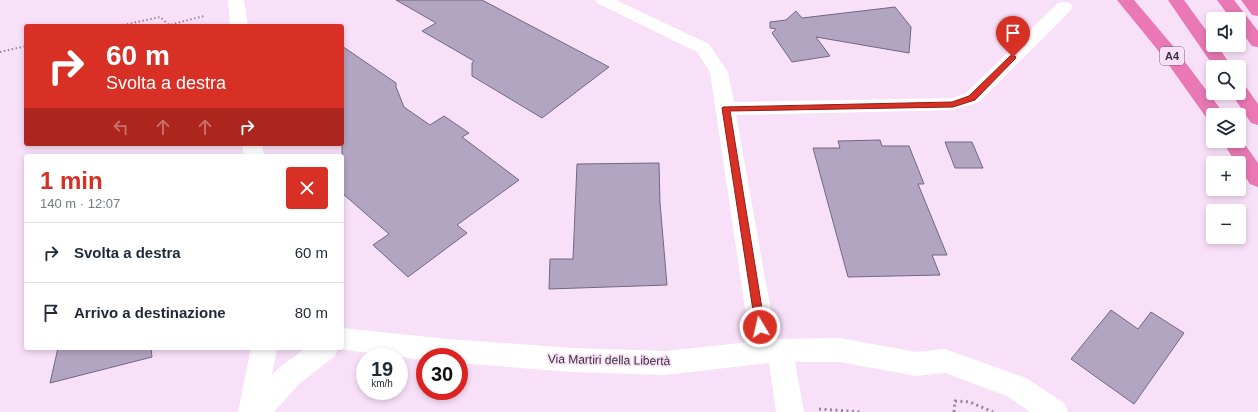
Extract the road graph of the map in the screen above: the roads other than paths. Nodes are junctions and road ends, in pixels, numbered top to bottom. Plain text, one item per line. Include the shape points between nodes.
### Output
1 (236, 0) edge
2 (603, 0) edge
3 (1125, 0) edge
4 (1176, 0) edge
5 (1225, 0) edge
6 (1249, 0) edge
7 (1064, 7) dead end
8 (1258, 11) edge
9 (239, 24) edge
10 (1258, 42) edge
11 (1217, 60) edge
12 (1245, 100) edge
13 (726, 108) junction
14 (1210, 108) edge
15 (1258, 118) edge
16 (1237, 148) edge
17 (1258, 180) edge
18 (344, 339) edge
19 (264, 350) edge
20 (323, 350) edge
21 (773, 351) junction
22 (252, 412) edge
23 (256, 412) edge
24 (790, 412) edge
25 (1054, 412) edge

1 - 9 street
2 - 13 street via 702,48 719,72
3 - 14 highway, A4 via 1167,50
4 - 11 highway
5 - 10 highway
6 - 8 highway
7 - 13 street via 972,98 953,104
12 - 15 highway
13 - 21 street
16 - 17 highway
18 - 21 street, Via Martiri della Libertà via 448,351 572,360 665,363
19 - 22 street
20 - 23 street via 290,375
21 - 24 street
21 - 25 street, Via Martiri della Libertà via 840,350 916,364 945,361 1016,387

